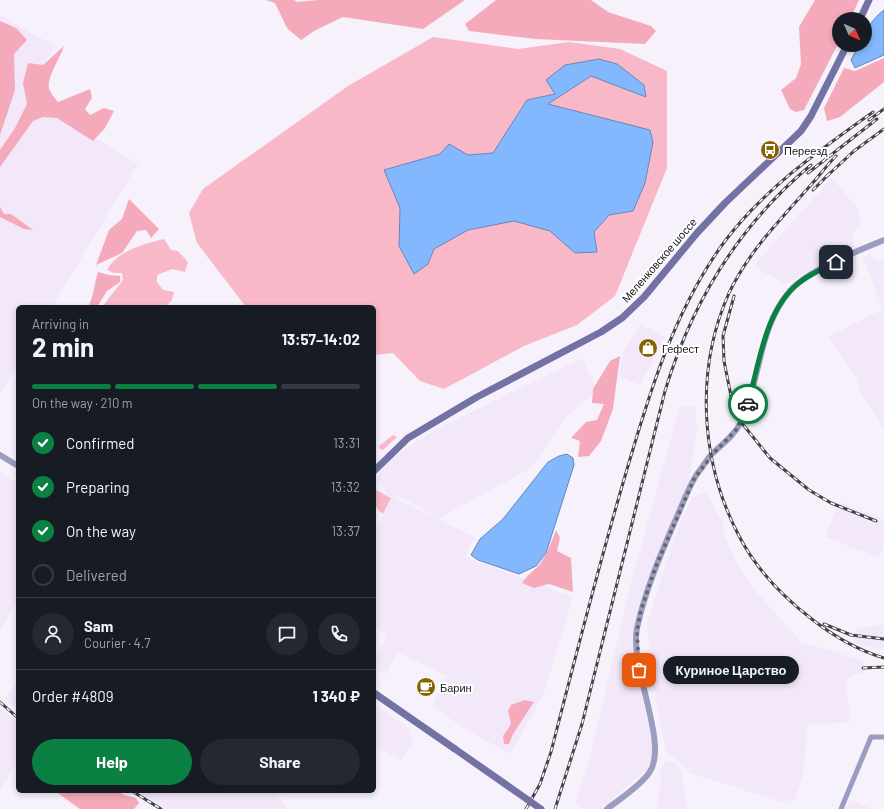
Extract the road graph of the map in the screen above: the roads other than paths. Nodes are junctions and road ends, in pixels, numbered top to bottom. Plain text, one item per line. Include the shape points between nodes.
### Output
1 (869, 0) edge
2 (863, 12) edge
3 (843, 52) edge
4 (884, 240) edge
5 (0, 455) edge
6 (16, 465) edge
7 (376, 469) edge
8 (376, 694) edge
9 (884, 737) edge
10 (541, 809) edge
11 (607, 809) edge
12 (841, 809) edge

1 - 2 main road
3 - 7 main road, Меленковское шоссе via 801,131 725,203 644,297 622,318 601,332 477,397 408,438
4 - 11 street via 810,276 794,287 781,302 759,360 748,406 741,422 694,479 656,566 637,631 636,650 656,744 656,760 649,774
5 - 6 street
8 - 10 main road, bridge
9 - 12 street via 871,737

